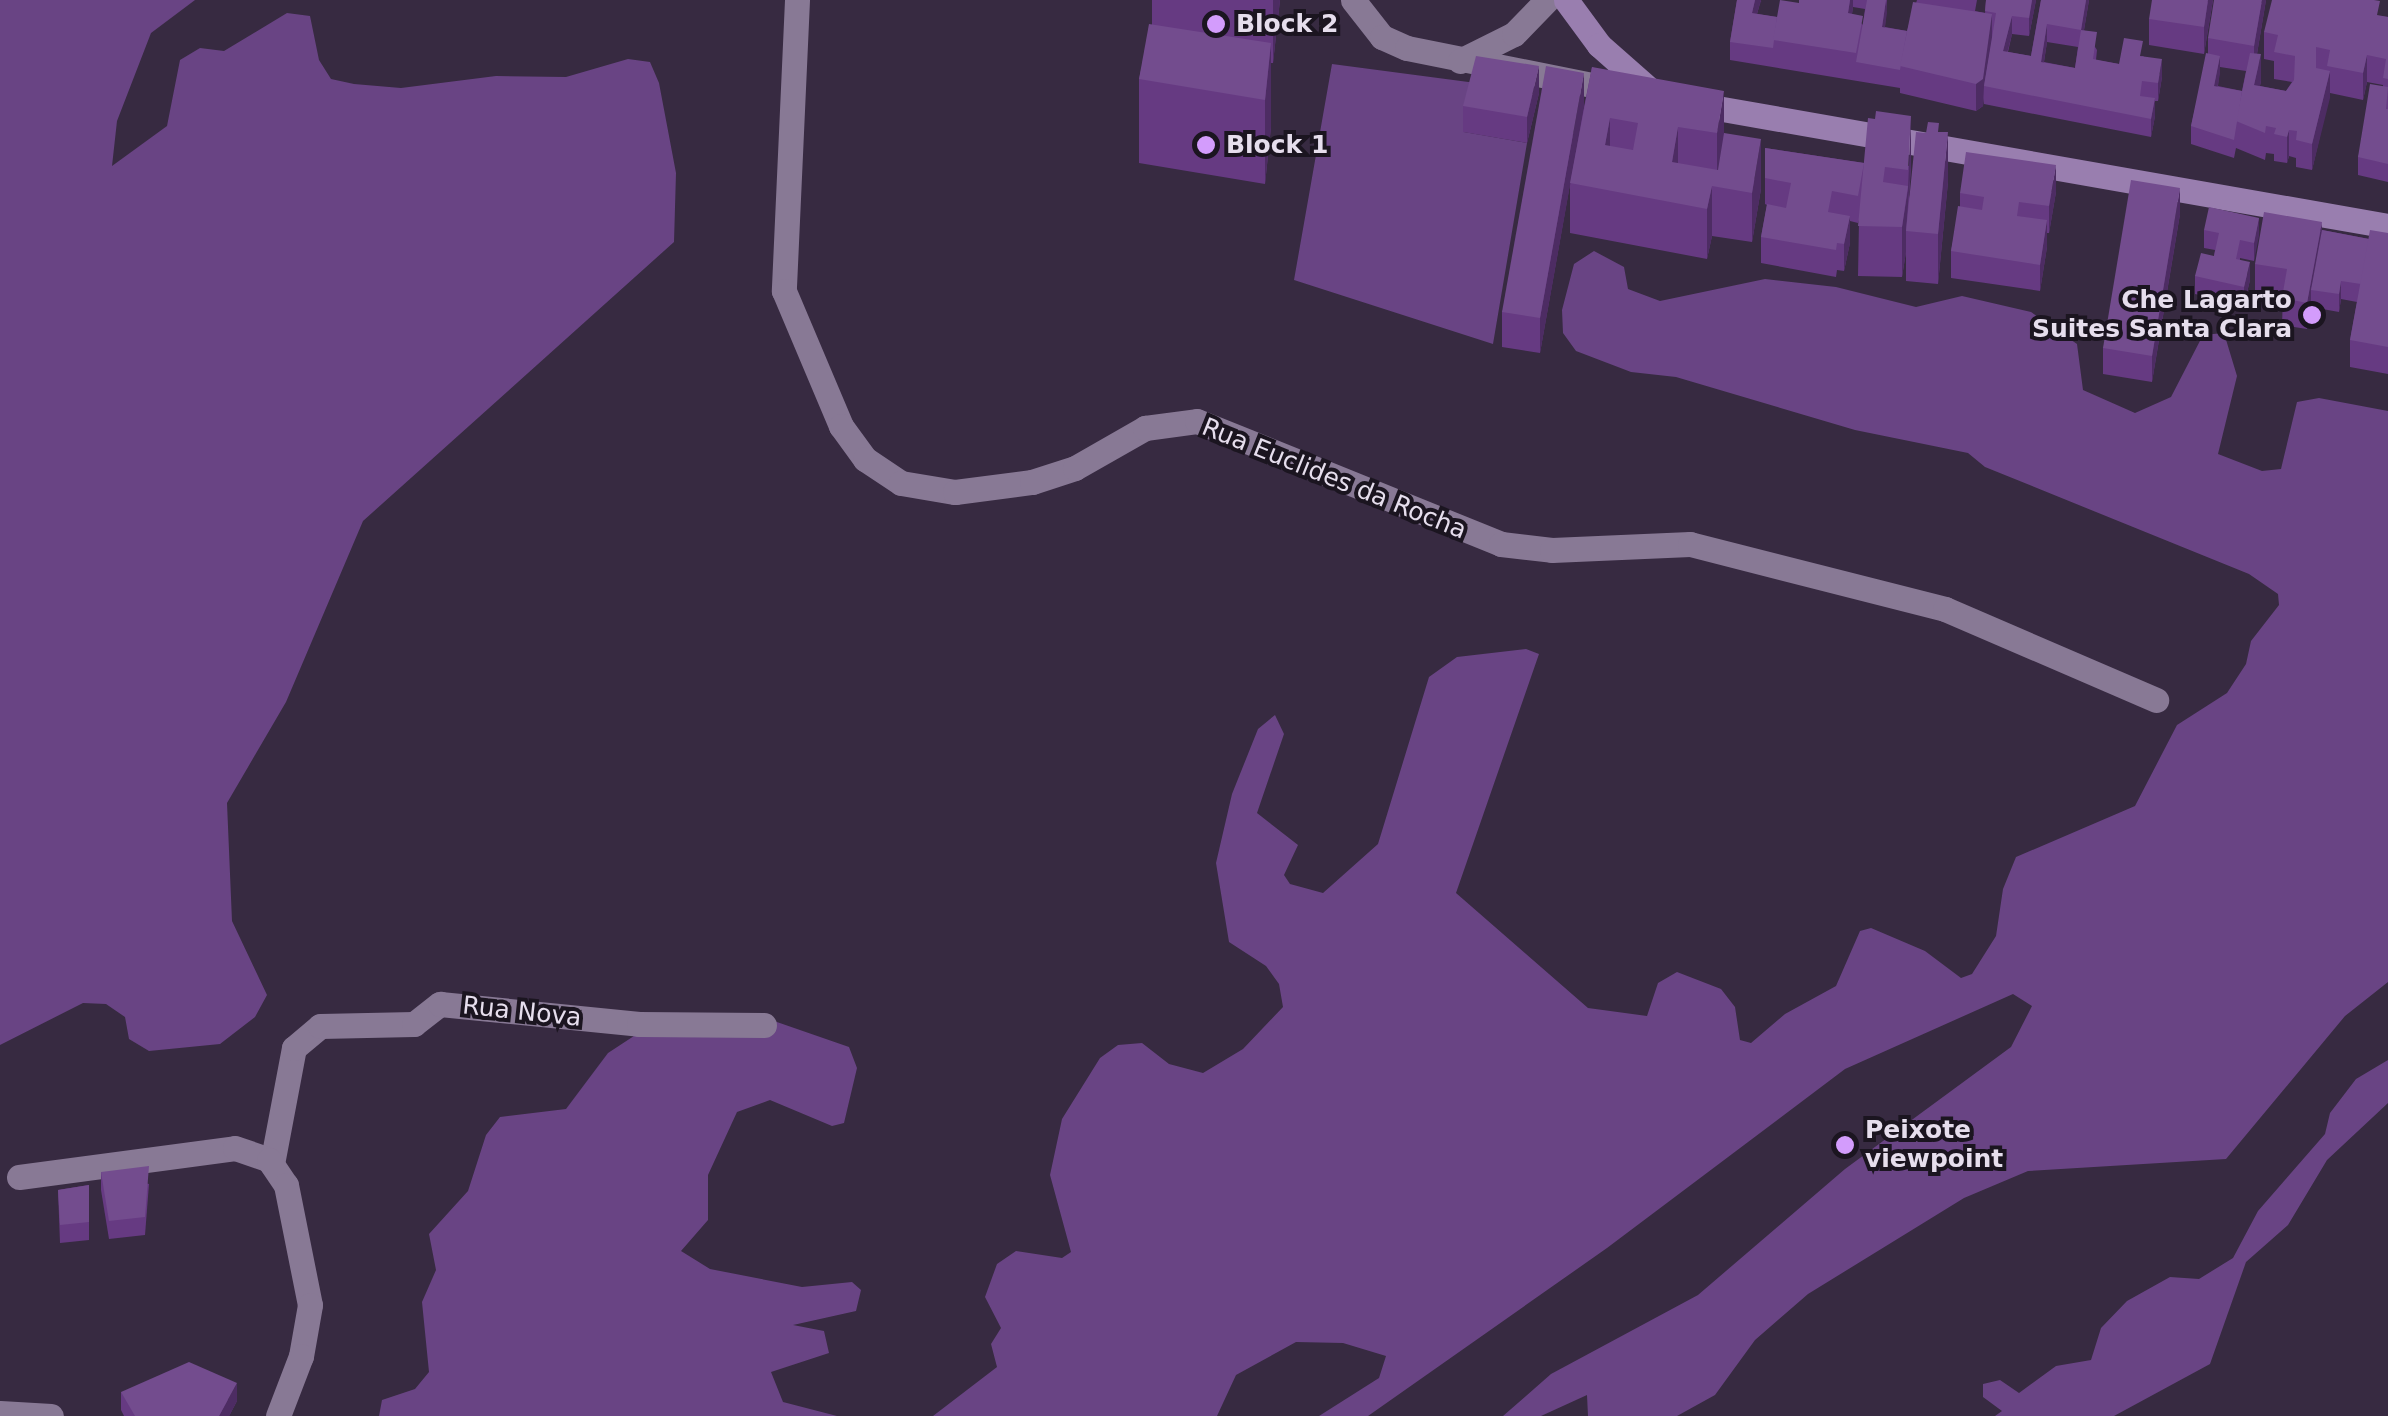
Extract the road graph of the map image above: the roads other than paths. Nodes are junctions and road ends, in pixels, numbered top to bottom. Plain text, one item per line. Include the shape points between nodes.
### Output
1 (797, 0) edge
2 (1353, 0) edge
3 (1547, 0) edge
4 (1566, 0) edge
5 (1460, 61) junction
6 (1656, 94) junction
7 (2388, 226) edge
8 (2156, 700) dead end
9 (764, 1025) dead end
10 (272, 1164) junction
11 (19, 1177) dead end
12 (0, 1413) edge
13 (51, 1416) edge
14 (278, 1416) edge

1 - 8 street, Rua Euclides da Rocha via 784,291 841,426 886,475 920,489 992,490 1054,477 1145,428 1197,421 1501,544 1552,550 1690,544 1945,609
2 - 5 street via 1382,37
3 - 5 street via 1514,34
4 - 6 main road via 1616,64
5 - 6 street
6 - 7 main road
9 - 10 street, Rua Nova via 639,1024 440,1004 414,1024 320,1026 294,1048
10 - 11 street via 235,1148
10 - 14 street via 286,1185 310,1305 301,1356
12 - 13 street

